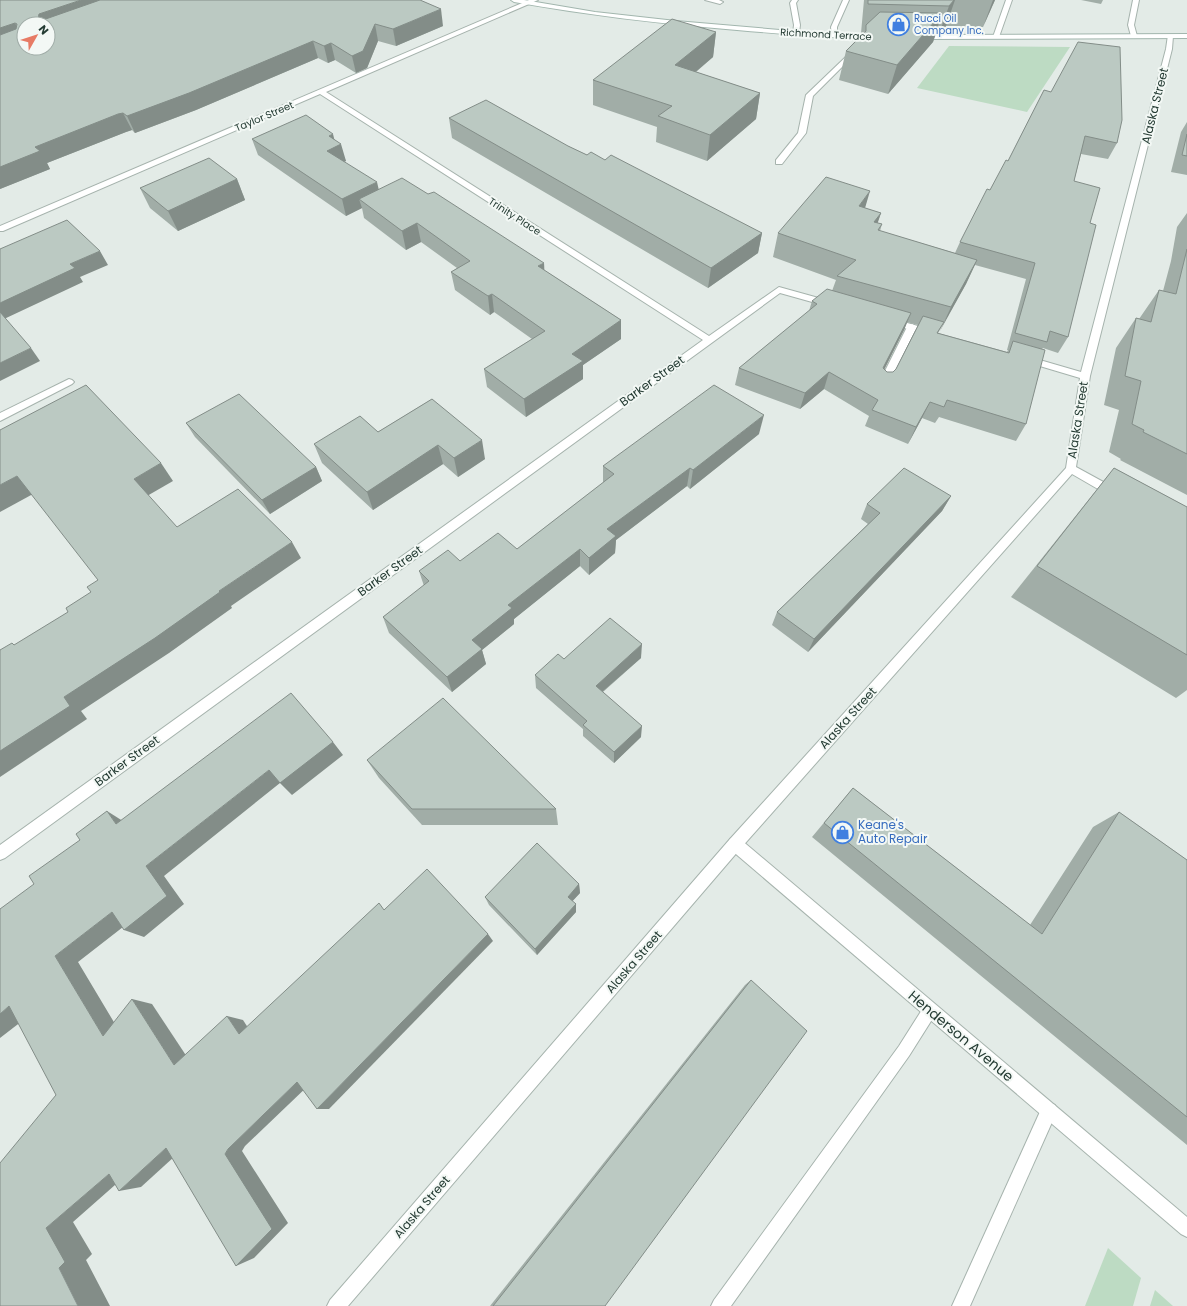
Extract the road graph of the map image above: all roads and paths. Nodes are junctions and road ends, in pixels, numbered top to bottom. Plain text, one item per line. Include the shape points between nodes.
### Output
1 (514, 0) edge
2 (708, 0) edge
3 (795, 0) edge
4 (846, 0) edge
5 (1009, 0) edge
6 (1136, 0) edge
7 (531, 1) edge
8 (720, 2) dead end
9 (796, 33) junction
10 (834, 36) junction
11 (1134, 36) junction
12 (1170, 36) junction
13 (1187, 36) edge
14 (871, 37) junction
15 (885, 37) edge
16 (914, 37) edge
17 (996, 37) junction
18 (321, 92) junction
19 (779, 162) dead end
20 (0, 229) edge
21 (838, 306) edge
22 (882, 319) edge
23 (912, 327) junction
24 (941, 336) edge
25 (709, 340) junction
26 (1015, 356) edge
27 (1085, 376) junction
28 (69, 382) dead end
29 (884, 385) edge
30 (0, 417) edge
31 (1071, 469) junction
32 (1124, 498) edge
33 (735, 844) junction
34 (0, 853) edge
35 (930, 1010) junction
36 (1049, 1111) junction
37 (1187, 1228) edge
38 (336, 1306) edge
39 (720, 1306) edge
40 (961, 1306) edge

1 - 7 street, Richmond Terrace
2 - 8 street
3 - 9 street via 793,3
4 - 10 street via 834,27
5 - 17 street
6 - 11 street via 1131,25
7 - 9 street, Richmond Terrace via 636,18
7 - 18 street, Taylor Street
9 - 10 street, Richmond Terrace
10 - 14 street, Richmond Terrace
11 - 12 street
11 - 17 street
12 - 13 street
12 - 27 street, Alaska Street via 1169,49
14 - 15 street, Richmond Terrace
14 - 19 street via 810,95 802,133
16 - 17 street
18 - 20 street, Taylor Street
18 - 25 street, Trinity Place
21 - 25 street, Barker Street via 779,290
22 - 23 street
23 - 24 street
23 - 29 street
25 - 34 street, Barker Street
26 - 27 street
27 - 31 street, Alaska Street
28 - 30 street
31 - 32 street
31 - 33 street, Alaska Street
33 - 35 street, Henderson Avenue
33 - 38 street, Alaska Street
35 - 36 street, Henderson Avenue
35 - 39 street via 904,1051
36 - 37 street, Henderson Avenue
36 - 40 street

